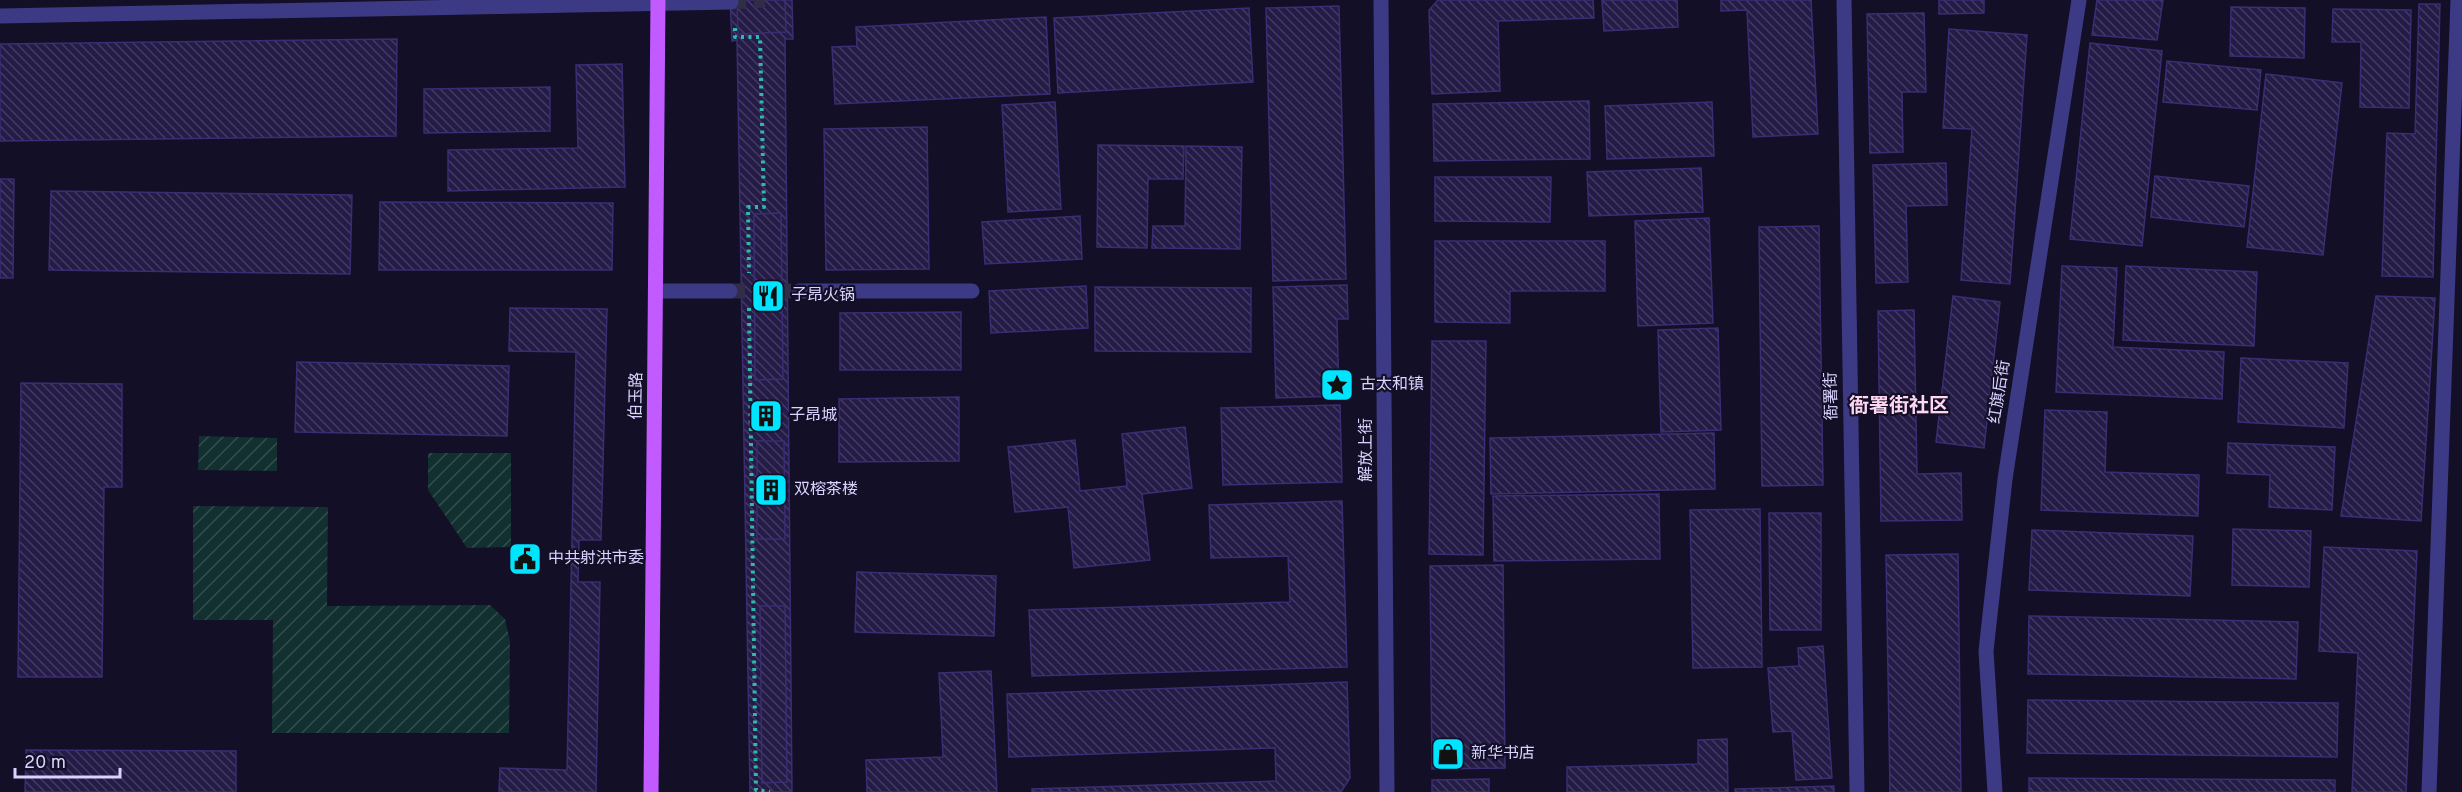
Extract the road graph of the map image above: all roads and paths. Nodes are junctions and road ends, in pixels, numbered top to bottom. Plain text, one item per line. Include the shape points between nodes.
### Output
1 (1382, 0) edge
2 (1844, 0) edge
3 (2079, 0) edge
4 (2458, 0) edge
5 (658, 2) edge
6 (730, 2) dead end
7 (0, 16) edge
8 (735, 19) dead end
9 (749, 279) dead end
10 (656, 291) junction
11 (729, 291) tunnel mouth
12 (799, 291) tunnel mouth
13 (972, 291) dead end
14 (749, 302) dead end
15 (651, 792) edge
16 (770, 792) edge
17 (1387, 792) edge
18 (1857, 792) edge
19 (1995, 792) edge
20 (2429, 792) edge

1 - 17 street, 解放上街
2 - 18 street, 衙署街
3 - 19 street, 红旗后街 via 2005,478 1987,640
4 - 20 street
5 - 6 street
5 - 7 street
5 - 10 main road, 伯玉路
8 - 9 path via 735,37 760,37 764,207 748,207
10 - 11 street
10 - 15 main road, 伯玉路
12 - 13 street
14 - 16 path via 756,790

